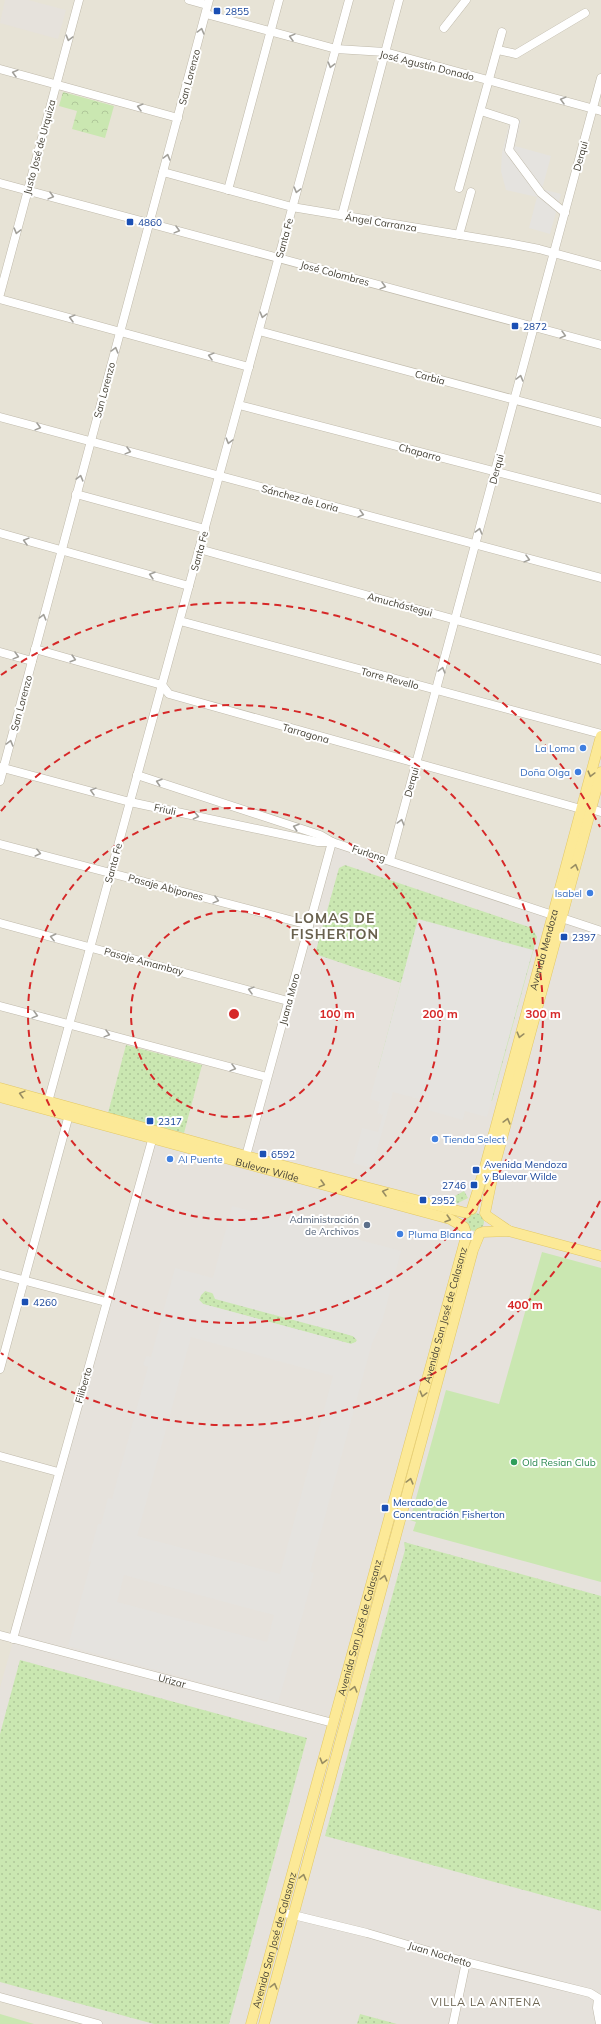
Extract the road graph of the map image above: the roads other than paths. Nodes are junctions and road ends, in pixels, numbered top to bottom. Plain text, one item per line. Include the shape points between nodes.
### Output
1 (79, 0) edge
2 (189, 0) edge
3 (279, 0) edge
4 (349, 0) edge
5 (399, 0) edge
6 (466, 0) edge
7 (207, 6) edge
8 (585, 13) dead end
9 (444, 28) dead end
10 (270, 31) junction
11 (502, 32) dead end
12 (336, 49) junction
13 (498, 50) junction
14 (385, 52) junction
15 (0, 69) edge
16 (601, 78) edge
17 (489, 80) junction
18 (56, 84) junction
19 (597, 109) edge
20 (481, 111) junction
21 (178, 118) junction
22 (163, 172) junction
23 (0, 183) edge
24 (459, 188) dead end
25 (28, 190) junction
26 (228, 190) junction
27 (471, 192) dead end
28 (292, 207) junction
29 (565, 213) junction
30 (342, 215) junction
31 (149, 223) junction
32 (459, 235) junction
33 (554, 253) junction
34 (279, 258) junction
35 (601, 266) edge
36 (0, 294) edge
37 (0, 299) edge
38 (534, 327) junction
39 (120, 331) junction
40 (259, 331) junction
41 (601, 345) edge
42 (249, 367) junction
43 (514, 400) junction
44 (239, 404) junction
45 (0, 417) edge
46 (601, 423) edge
47 (90, 441) junction
48 (495, 472) junction
49 (219, 476) junction
50 (76, 494) junction
51 (601, 499) edge
52 (205, 529) junction
53 (0, 533) edge
54 (475, 545) junction
55 (199, 549) junction
56 (61, 550) junction
57 (601, 578) edge
58 (189, 586) junction
59 (455, 620) junction
60 (180, 621) junction
61 (35, 649) junction
62 (0, 652) edge
63 (32, 660) junction
64 (601, 660) edge
65 (162, 685) junction
66 (436, 690) junction
67 (601, 735) edge
68 (416, 764) junction
69 (2, 767) edge
70 (601, 772) edge
71 (138, 775) junction
72 (0, 781) edge
73 (130, 802) junction
74 (591, 810) edge
75 (332, 842) junction
76 (0, 844) edge
77 (390, 860) junction
78 (111, 872) junction
79 (557, 917) junction
80 (0, 923) edge
81 (309, 925) junction
82 (601, 931) edge
83 (91, 946) junction
84 (288, 1001) junction
85 (0, 1006) edge
86 (69, 1024) junction
87 (268, 1077) junction
88 (0, 1088) edge
89 (0, 1097) edge
90 (48, 1102) junction
91 (70, 1112) junction
92 (154, 1134) junction
93 (246, 1156) junction
94 (469, 1211) junction
95 (486, 1214) junction
96 (464, 1229) junction
97 (509, 1231) junction
98 (482, 1233) junction
99 (601, 1256) edge
100 (0, 1274) edge
101 (24, 1280) junction
102 (106, 1302) junction
103 (0, 1369) edge
104 (0, 1456) edge
105 (58, 1472) junction
106 (0, 1635) edge
107 (13, 1639) junction
108 (333, 1723) junction
109 (344, 1726) junction
110 (282, 1912) junction
111 (293, 1914) junction
112 (466, 1962) junction
113 (0, 1997) edge
114 (98, 2024) edge
115 (251, 2024) edge
116 (264, 2024) edge
117 (453, 2024) edge
118 (600, 2024) edge

1 -> 18 street, Justo José de Urquiza
2 - 7 street, José Agustín Donado
3 - 10 street
4 - 12 street, Santa Fe
5 - 14 street
6 - 9 street
7 - 10 street, José Agustín Donado
21 -> 7 street, San Lorenzo
8 - 13 street via 516,54
12 -> 10 street, José Agustín Donado
10 - 26 street
11 - 13 street
12 - 14 street, José Agustín Donado
12 -> 28 street, Santa Fe
13 - 17 street
14 - 17 street, José Agustín Donado
14 - 30 street
18 -> 15 street
16 - 19 street, Derqui
19 -> 17 street, José Agustín Donado
17 - 20 street
21 -> 18 street
18 - 25 street, Justo José de Urquiza
19 - 29 street, Derqui
20 - 24 street
20 - 29 street via 515,122 509,150 541,194
22 -> 21 street, San Lorenzo
22 - 26 street, Ángel Carranza
22 - 31 street, San Lorenzo
23 - 25 street, José Colombres
25 -> 31 street, José Colombres
25 -> 36 street, Justo José de Urquiza
26 - 28 street, Ángel Carranza
27 - 32 street
28 - 30 street, Ángel Carranza
28 - 34 street, Santa Fe
29 - 33 street, Derqui
30 - 32 street, Ángel Carranza
31 -> 34 street, José Colombres
31 - 39 street, San Lorenzo
32 - 33 street, Ángel Carranza
33 - 35 street, Ángel Carranza
33 - 38 street, Derqui
34 -> 38 street, José Colombres
34 -> 40 street, Santa Fe
39 -> 37 street
38 -> 41 street, José Colombres
43 -> 38 street, Derqui
42 -> 39 street
47 -> 39 street, San Lorenzo
40 - 42 street, Santa Fe
40 - 43 street, Carbia
42 - 44 street, Santa Fe
43 - 46 street, Carbia
43 - 48 street, Derqui
44 - 48 street, Chaparro
44 -> 49 street, Santa Fe
45 -> 47 street, Sánchez de Loria
47 -> 49 street, Sánchez de Loria
50 -> 47 street, San Lorenzo
48 - 51 street, Chaparro
54 -> 48 street, Derqui
49 - 52 street, Santa Fe
49 -> 54 street, Sánchez de Loria
50 - 52 street
50 - 56 street, San Lorenzo
52 - 55 street, Santa Fe
56 -> 53 street
54 -> 57 street, Sánchez de Loria
54 - 59 street, Derqui
55 - 58 street, Santa Fe
55 - 59 street, Amuchástegui
58 -> 56 street
61 -> 56 street, San Lorenzo
58 - 60 street, Santa Fe
59 - 64 street, Amuchástegui
66 -> 59 street, Derqui
60 - 65 street, Santa Fe
60 - 66 street, Torre Revello
61 - 63 street, San Lorenzo
61 -> 65 street, Tarragona
62 -> 63 street
69 -> 63 street, San Lorenzo
65 - 68 street, Tarragona via 169,694
65 - 71 street, Santa Fe
66 - 67 street, Torre Revello
66 - 68 street, Derqui
67 -> 74 main road, Avenida Mendoza
68 - 74 street, Tarragona
77 -> 68 street, Derqui
69 - 72 street, San Lorenzo
73 -> 69 street, Friuli
70 - 74 main road, Avenida Mendoza
71 - 73 street, Santa Fe
75 -> 71 street, Furlong via 320,835
73 -> 75 street, Friuli via 318,842
73 - 78 street, Santa Fe
74 - 79 main road, Avenida Mendoza
75 - 77 street, Furlong
75 - 81 street, Juana Moro
76 -> 78 street, Pasaje Abipones
77 - 79 street, Furlong
78 -> 81 street, Pasaje Abipones
78 - 83 street, Santa Fe
79 - 82 street, Furlong
79 -> 94 main road, Avenida Mendoza via 483,1174
95 -> 79 main road, Avenida Mendoza via 495,1164
83 -> 80 street, Pasaje Amambay
81 - 84 street, Juana Moro
84 -> 83 street, Pasaje Amambay
83 - 86 street, Santa Fe
84 - 87 street, Juana Moro
85 -> 86 street
86 -> 87 street
86 - 90 street, Santa Fe
87 - 93 street, Juana Moro
90 -> 88 main road, Bulevar Wilde
89 - 91 main road, Bulevar Wilde
90 - 91 main road, Bulevar Wilde
91 - 92 main road, Bulevar Wilde
91 - 101 street
92 - 93 main road, Bulevar Wilde
92 -> 96 main road, Bulevar Wilde via 450,1219
92 - 102 street, Filiberto
94 -> 93 main road, Bulevar Wilde
94 - 95 main road via 476,1209
94 - 96 main road, Avenida Mendoza via 462,1222
95 - 97 main road
95 - 98 main road, Avenida Mendoza via 488,1221
96 - 98 main road via 472,1234
96 -> 108 main road, Avenida San José de Calasanz via 466,1237
97 - 98 main road
97 - 99 main road
109 -> 98 main road, Avenida San José de Calasanz via 471,1257 476,1240
100 - 101 street
101 - 102 street
101 - 103 street
102 - 105 street, Filiberto
104 - 105 street
105 - 107 street, Filiberto
106 - 107 street, Urizar
107 - 108 street, Urizar
108 - 109 main road, Urizar
108 -> 110 main road, Avenida San José de Calasanz
111 -> 109 main road, Avenida San José de Calasanz
110 - 111 street, Juan Nochetto
110 - 115 main road, Avenida San José de Calasanz
111 - 112 street, Juan Nochetto
116 -> 111 main road, Avenida San José de Calasanz
112 - 117 street
112 - 118 street, Juan Nochetto via 590,1993 598,1998
113 - 114 street

